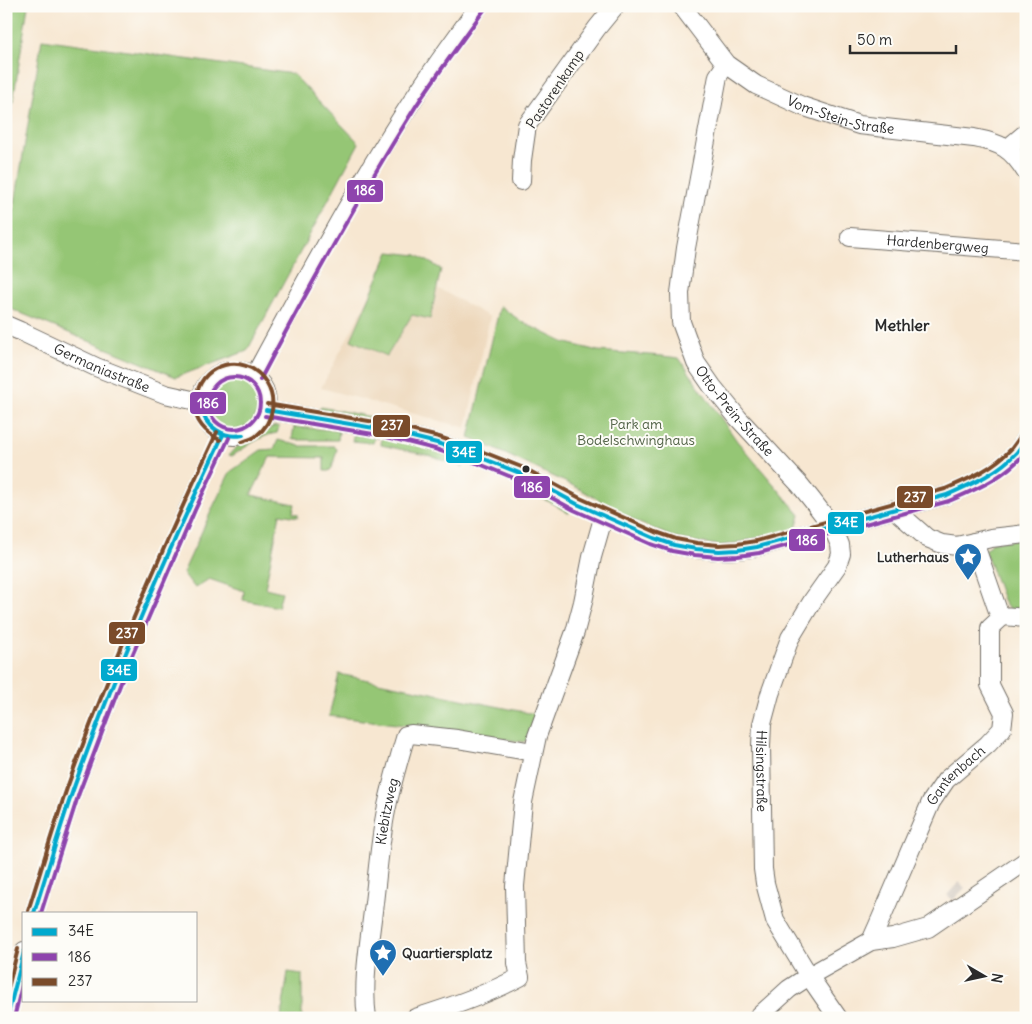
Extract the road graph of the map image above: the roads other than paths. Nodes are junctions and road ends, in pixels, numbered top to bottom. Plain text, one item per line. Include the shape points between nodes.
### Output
1 (479, 6) edge
2 (615, 6) edge
3 (682, 6) edge
4 (726, 64) junction
5 (1026, 133) edge
6 (1007, 149) junction
7 (1026, 172) edge
8 (521, 181) dead end
9 (850, 237) dead end
10 (1026, 251) edge
11 (6, 325) edge
12 (254, 377) junction
13 (201, 402) junction
14 (266, 410) junction
15 (223, 435) junction
16 (1026, 439) edge
17 (1020, 458) edge
18 (894, 509) junction
19 (604, 515) junction
20 (832, 526) junction
21 (1026, 534) edge
22 (974, 542) junction
23 (1003, 616) junction
24 (1026, 618) edge
25 (533, 752) junction
26 (1026, 861) edge
27 (34, 912) edge
28 (871, 941) junction
29 (22, 959) edge
30 (809, 976) junction
31 (7, 1018) edge
32 (367, 1018) edge
33 (415, 1018) edge
34 (757, 1018) edge
35 (838, 1018) edge

1 - 12 street via 391,135
2 - 8 street, Pastorenkamp via 527,125
3 - 4 street, Vom-Stein-Straße
4 - 6 street, Vom-Stein-Straße via 756,85 794,103 859,125 974,138 992,141
4 - 20 street, Otto-Prein-Straße via 718,76 686,248 680,293 681,322 696,363 712,386
5 - 6 street
6 - 7 street, Vom-Stein-Straße
9 - 10 street, Hardenbergweg
11 - 13 street, Germaniastraße via 96,367 165,394
12 - 13 street via 237,370 218,374 206,386
12 - 14 street via 265,392
13 - 15 street via 206,422
14 - 15 street via 262,421 245,435
14 - 19 street via 380,429 436,443 522,474
15 - 27 street via 119,670 73,792
16 - 17 street
17 - 18 street via 947,495
18 - 20 street
18 - 22 street via 927,538 957,546
19 - 20 street via 674,545 719,551 757,548
19 - 25 street via 575,632
20 - 30 street, Hilsingstraße via 841,554 837,566 790,638 762,724 765,883 775,920
21 - 22 street
22 - 23 street via 998,611
23 - 24 street
23 - 28 street, Gantenbach via 990,628 990,685 1004,713 1002,729 938,790
25 - 32 street, Kiebitzweg via 457,739 406,735 392,783 380,851 366,978
25 - 33 street via 523,802 515,886 520,977 481,995
26 - 28 street via 928,928
28 - 30 street
29 - 31 street
30 - 34 street
30 - 35 street, Hilsingstraße

